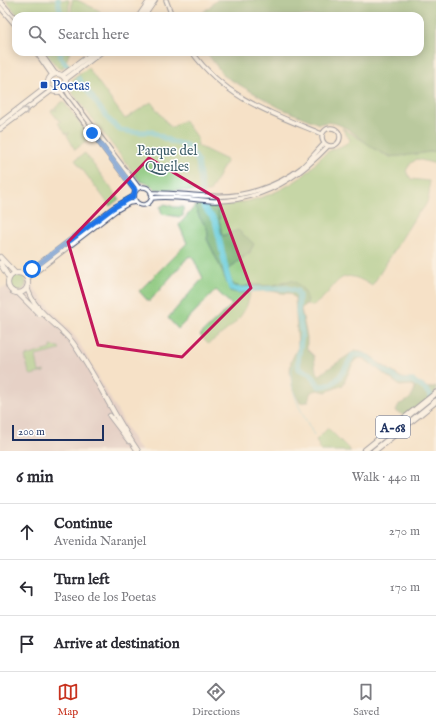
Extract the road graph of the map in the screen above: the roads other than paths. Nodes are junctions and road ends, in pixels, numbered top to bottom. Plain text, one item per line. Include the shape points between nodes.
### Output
1 (150, 0) edge
2 (155, 0) edge
3 (167, 0) edge
4 (0, 1) edge
5 (0, 7) edge
6 (142, 12) edge
7 (147, 12) edge
8 (172, 12) edge
9 (12, 15) edge
10 (12, 21) edge
11 (39, 56) edge
12 (43, 56) edge
13 (89, 56) edge
14 (95, 56) edge
15 (196, 56) edge
16 (54, 74) junction
17 (64, 77) junction
18 (50, 88) junction
19 (66, 88) junction
20 (60, 92) junction
21 (0, 123) edge
22 (0, 130) edge
23 (322, 133) junction
24 (326, 145) junction
25 (137, 189) junction
26 (151, 193) junction
27 (134, 196) junction
28 (196, 197) junction
29 (152, 198) junction
30 (136, 202) junction
31 (0, 257) edge
32 (0, 263) edge
33 (15, 273) junction
34 (24, 275) junction
35 (9, 278) junction
36 (27, 280) junction
37 (27, 287) junction
38 (18, 293) junction
39 (436, 393) edge
40 (436, 400) edge
41 (110, 416) dead end
42 (129, 441) junction
43 (136, 451) edge
44 (364, 451) edge
45 (374, 451) edge

1 - 6 main road
2 - 7 main road
3 - 8 street
4 - 9 street
5 - 10 street
11 - 16 street
12 - 16 street
13 - 17 main road
14 - 17 main road
15 - 23 street via 216,78 239,95
16 - 17 main road
16 - 18 main road via 48,80
17 - 19 main road
18 - 20 main road
18 - 21 main road
22 -> 18 main road
19 - 20 main road
19 - 25 street
20 - 25 street
23 - 24 street
23 - 24 street via 332,128 339,132 336,144
24 - 28 street via 300,168 270,186 231,196
24 - 28 street via 303,171 271,189 251,196 213,201
25 - 26 street via 145,187
25 - 27 street
26 - 28 street via 164,192
26 - 29 street
27 - 30 street
27 - 34 street via 113,208
28 - 29 street
29 - 30 street via 146,204
30 - 36 street via 115,211
31 - 33 main road
32 - 35 main road
33 - 34 main road
33 - 35 main road
34 - 36 main road
35 - 38 main road via 10,289
36 - 37 main road
37 - 38 main road
37 - 43 main road via 40,312 78,351
38 - 42 main road via 71,345
39 - 44 highway, A-68
40 - 45 highway, A-68
41 - 42 main road
42 - 43 main road

